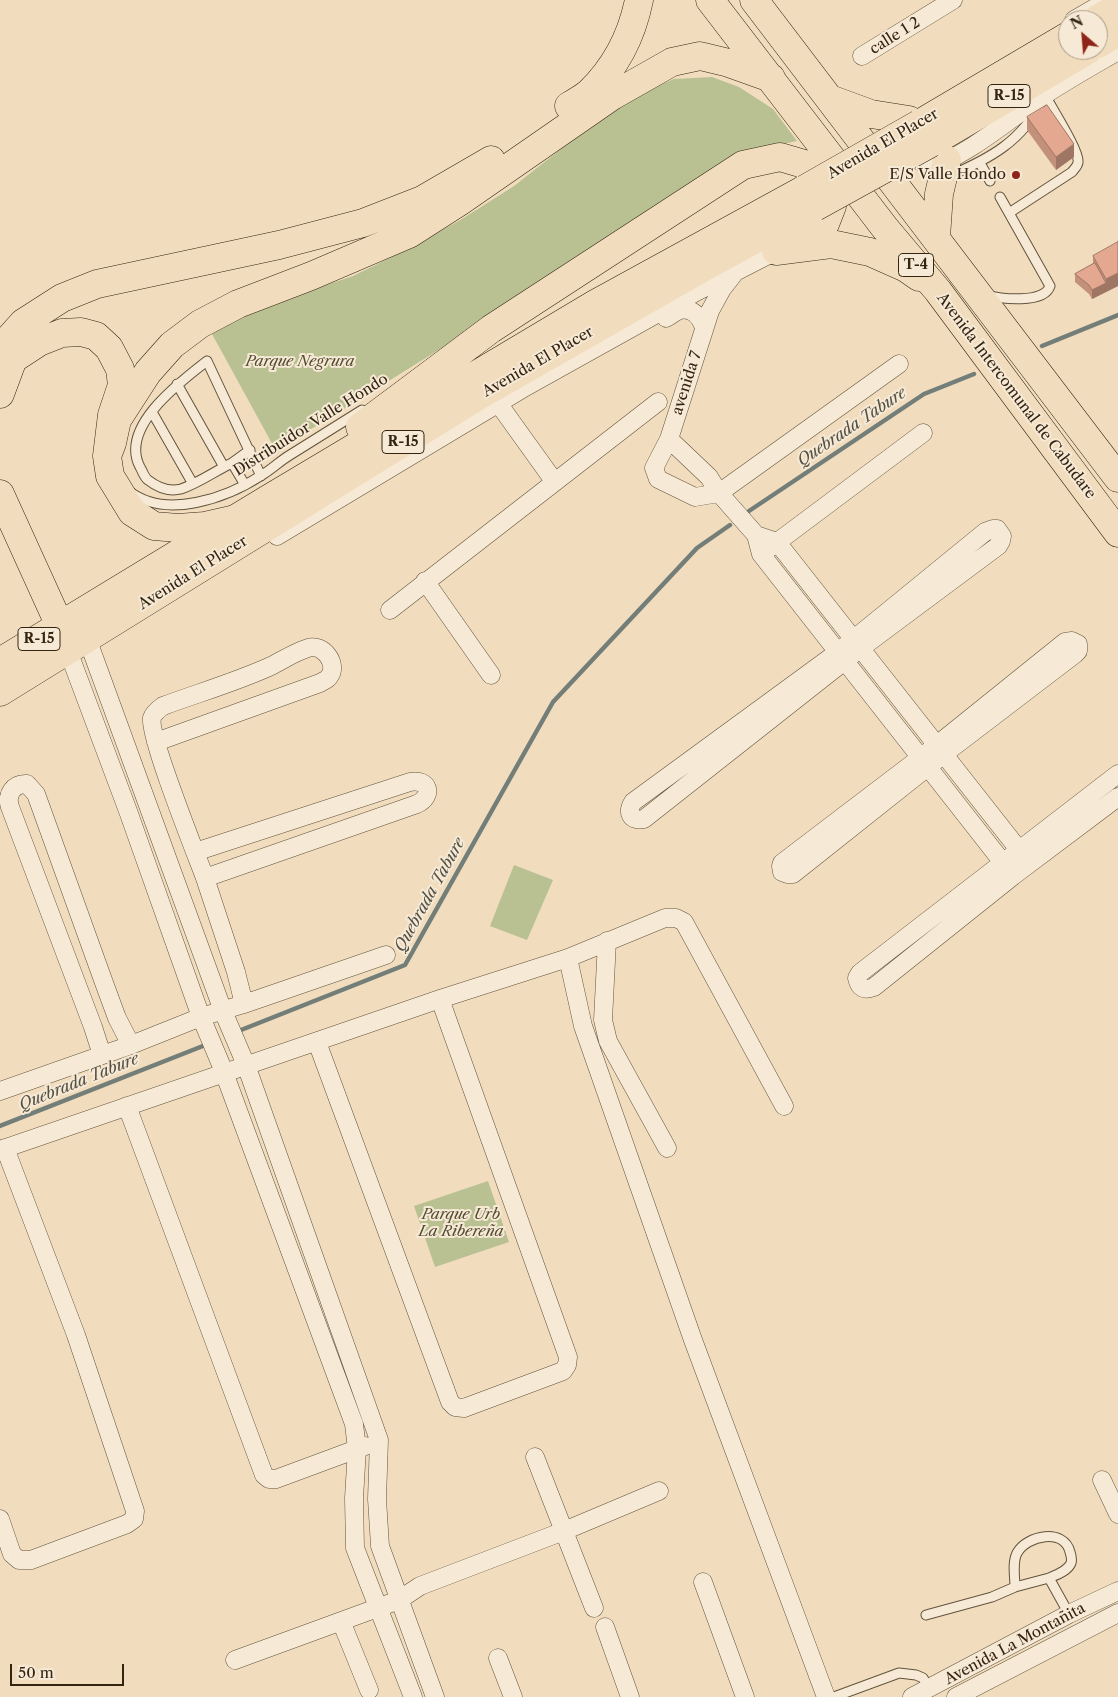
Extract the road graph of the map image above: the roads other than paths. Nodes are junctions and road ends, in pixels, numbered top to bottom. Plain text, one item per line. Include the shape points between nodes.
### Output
1 (639, 0) edge
2 (710, 0) edge
3 (754, 0) edge
4 (953, 0) edge
5 (1107, 0) edge
6 (1090, 10) edge
7 (1058, 33) edge
8 (1058, 44) edge
9 (1118, 51) edge
10 (862, 56) dead end
11 (1071, 60) edge
12 (770, 78) junction
13 (1045, 95) junction
14 (830, 99) junction
15 (930, 145) junction
16 (980, 163) junction
17 (990, 180) dead end
18 (1000, 197) dead end
19 (810, 198) junction
20 (1009, 212) junction
21 (936, 237) junction
22 (776, 251) junction
23 (736, 271) junction
24 (938, 291) junction
25 (978, 293) junction
26 (704, 328) junction
27 (491, 329) junction
28 (625, 332) junction
29 (6, 354) edge
30 (899, 364) dead end
31 (177, 384) junction
32 (393, 390) dead end
33 (0, 394) edge
34 (658, 402) dead end
35 (498, 403) junction
36 (368, 406) dead end
37 (152, 412) junction
38 (923, 433) dead end
39 (669, 439) junction
40 (250, 450) junction
41 (228, 465) junction
42 (108, 466) junction
43 (1118, 478) edge
44 (554, 481) junction
45 (193, 484) junction
46 (257, 487) junction
47 (718, 493) junction
48 (0, 494) edge
49 (236, 519) junction
50 (1118, 533) edge
51 (756, 535) junction
52 (778, 542) junction
53 (761, 554) junction
54 (425, 581) junction
55 (154, 597) junction
56 (390, 610) dead end
57 (73, 633) junction
58 (858, 644) junction
59 (841, 656) junction
60 (0, 662) edge
61 (491, 675) dead end
62 (1032, 678) dead end
63 (0, 692) edge
64 (156, 742) junction
65 (941, 749) junction
66 (924, 763) junction
67 (1115, 782) edge
68 (1118, 797) edge
69 (195, 852) junction
70 (1024, 857) junction
71 (1008, 870) junction
72 (205, 878) junction
73 (607, 941) junction
74 (386, 955) dead end
75 (568, 958) junction
76 (440, 999) junction
77 (244, 1004) junction
78 (223, 1012) junction
79 (202, 1018) junction
80 (317, 1042) junction
81 (130, 1045) junction
82 (102, 1055) junction
83 (245, 1063) junction
84 (223, 1070) junction
85 (0, 1090) edge
86 (127, 1106) junction
87 (784, 1106) dead end
88 (667, 1148) dead end
89 (2, 1149) edge
90 (379, 1440) junction
91 (357, 1450) junction
92 (535, 1457) dead end
93 (1102, 1480) dead end
94 (659, 1491) dead end
95 (354, 1498) junction
96 (377, 1499) junction
97 (1118, 1514) edge
98 (0, 1518) edge
99 (564, 1531) junction
100 (1049, 1578) junction
101 (703, 1582) dead end
102 (1015, 1587) junction
103 (1118, 1591) edge
104 (400, 1600) junction
105 (379, 1608) junction
106 (594, 1608) dead end
107 (1118, 1613) edge
108 (1069, 1614) junction
109 (926, 1615) dead end
110 (341, 1621) junction
111 (605, 1627) dead end
112 (498, 1658) dead end
113 (235, 1660) dead end
114 (930, 1688) junction
115 (369, 1690) dead end
116 (413, 1697) edge
117 (435, 1697) edge
118 (513, 1697) edge
119 (630, 1697) edge
120 (745, 1697) edge
121 (826, 1697) edge
122 (834, 1697) edge
123 (912, 1697) edge
124 (956, 1697) edge

1 - 29 main road via 635,21 614,63 588,93 498,156 422,200 363,223 279,245 106,299 60,318
2 - 12 main road, Avenida Intercomunal de Cabudare / T-4
3 - 14 main road, T-4
4 - 10 street, calle 1 2
5 - 6 street
7 - 15 street
8 - 15 main road, Avenida El Placer / R-15
9 - 13 street
11 - 15 main road, Avenida El Placer / R-15
12 - 24 main road, Avenida Intercomunal de Cabudare / T-4 via 885,228
12 - 42 main road via 700,56 672,62 612,96 409,234 238,304 200,324 172,345 128,402 118,420
13 - 15 street via 974,144
13 - 16 lane via 1023,131
13 - 20 lane via 1073,145 1078,162 1072,172
14 - 15 main road via 871,114
14 - 21 main road, T-4
15 - 16 lane
15 - 19 main road, Avenida El Placer / R-15, bridge
15 - 21 main road via 939,194
16 - 17 lane
18 - 20 lane
19 - 46 main road, Avenida El Placer / R-15 via 595,304
19 - 55 main road, Avenida El Placer / R-15 via 704,267 478,396
20 - 25 lane via 1050,282 1050,289 1037,297 1024,298
21 - 25 main road, T-4
22 - 23 street
22 - 24 main road via 831,244 870,252 906,268
22 - 27 main road via 808,238 825,224 832,206 825,188 804,164 780,157 743,166
23 - 26 street, avenida 7 via 714,303
23 - 28 street
24 - 50 main road, Avenida Intercomunal de Cabudare / T-4
25 - 43 main road, T-4
26 - 28 street via 698,315 680,310 661,321
26 - 39 street, avenida 7
27 - 32 lane, Distribuidor Valle Hondo
27 - 46 main road via 352,433
28 - 35 street
29 - 33 main road
29 - 42 main road via 62,333 80,332 96,336 109,348 120,369 122,385 112,414
30 - 47 street
31 - 37 lane
31 - 40 lane via 207,361
31 - 41 lane
34 - 44 street
35 - 44 street
35 - 55 street via 208,577
36 - 46 lane, Distribuidor Valle Hondo via 288,457
37 - 45 lane
37 - 45 lane via 138,436 136,452 146,479 161,488 179,490
38 - 52 street
39 - 47 street via 709,477
39 - 47 street, avenida 7 via 654,468 658,479 695,497
40 - 41 lane
40 - 46 lane
41 - 45 lane
41 - 46 lane
42 - 46 lane, Distribuidor Valle Hondo via 134,495 166,506 202,502
42 - 49 main road via 132,512 154,526 205,526
44 - 54 street
46 - 49 main road, Avenida El Placer / R-15
47 - 51 street
48 - 57 main road
49 - 57 main road, Avenida El Placer / R-15
51 - 52 street
51 - 53 street
52 - 53 street
52 - 58 street
53 - 59 street
54 - 56 street
54 - 61 street
55 - 57 main road, Avenida El Placer / R-15
57 - 60 main road, Avenida El Placer / R-15
57 - 63 main road, Avenida El Placer / R-15
57 - 78 street
57 - 79 street via 128,811
58 - 58 street via 998,546 1002,536 1000,532 993,529 985,532
58 - 59 street
58 - 65 street
59 - 59 street via 633,802 629,808 632,817 644,819
59 - 66 street
62 - 65 street
64 - 64 street via 152,718 163,706 270,666 308,648 316,646 328,655 332,672 320,683
64 - 69 street
65 - 66 street
65 - 70 street
66 - 66 street via 782,863 782,872 793,874
66 - 71 street
67 - 70 street
68 - 70 street
69 - 72 street
69 - 72 street via 410,782 424,783 427,788 426,797 417,804
70 - 71 street
71 - 71 street via 860,972 857,978 862,988 874,987
72 - 77 street
73 - 75 street
73 - 87 street via 665,918 684,922
73 - 88 street via 603,1020 608,1041
74 - 77 street
75 - 76 street
75 - 121 street via 583,1026 693,1340
76 - 80 street
76 - 80 street via 568,1357 568,1365 563,1370 464,1408 455,1407 450,1402
77 - 78 street
78 - 79 street
78 - 83 street
79 - 81 street
79 - 84 street
80 - 83 street
81 - 82 street
81 - 82 street via 117,1018 36,794 23,784 12,789 10,807
82 - 85 street
83 - 84 street
83 - 90 street
84 - 86 street
84 - 91 street via 354,1424
86 - 89 street
86 - 91 street via 264,1475 276,1479
89 - 98 street via 76,1336 135,1512 127,1524 31,1560 19,1560 12,1554
90 - 91 street
90 - 96 street
91 - 95 street
92 - 99 street
93 - 97 street
94 - 99 street
95 - 96 street
95 - 105 street via 356,1548
96 - 104 street via 380,1546
99 - 104 street via 420,1586
99 - 106 street
100 - 102 lane
100 - 102 lane via 1071,1563 1069,1547 1052,1536 1035,1538 1017,1553
100 - 108 lane
101 - 120 street
102 - 109 lane via 992,1597
103 - 108 street, Avenida La Montañita
104 - 105 street
104 - 117 street
105 - 110 street
105 - 116 street
107 - 124 street, Avenida La Montañita
108 - 114 street, Avenida La Montañita
110 - 113 street
110 - 115 street
111 - 119 street
112 - 118 street
114 - 122 lane via 923,1678 899,1673
114 - 123 street, Avenida La Montañita

